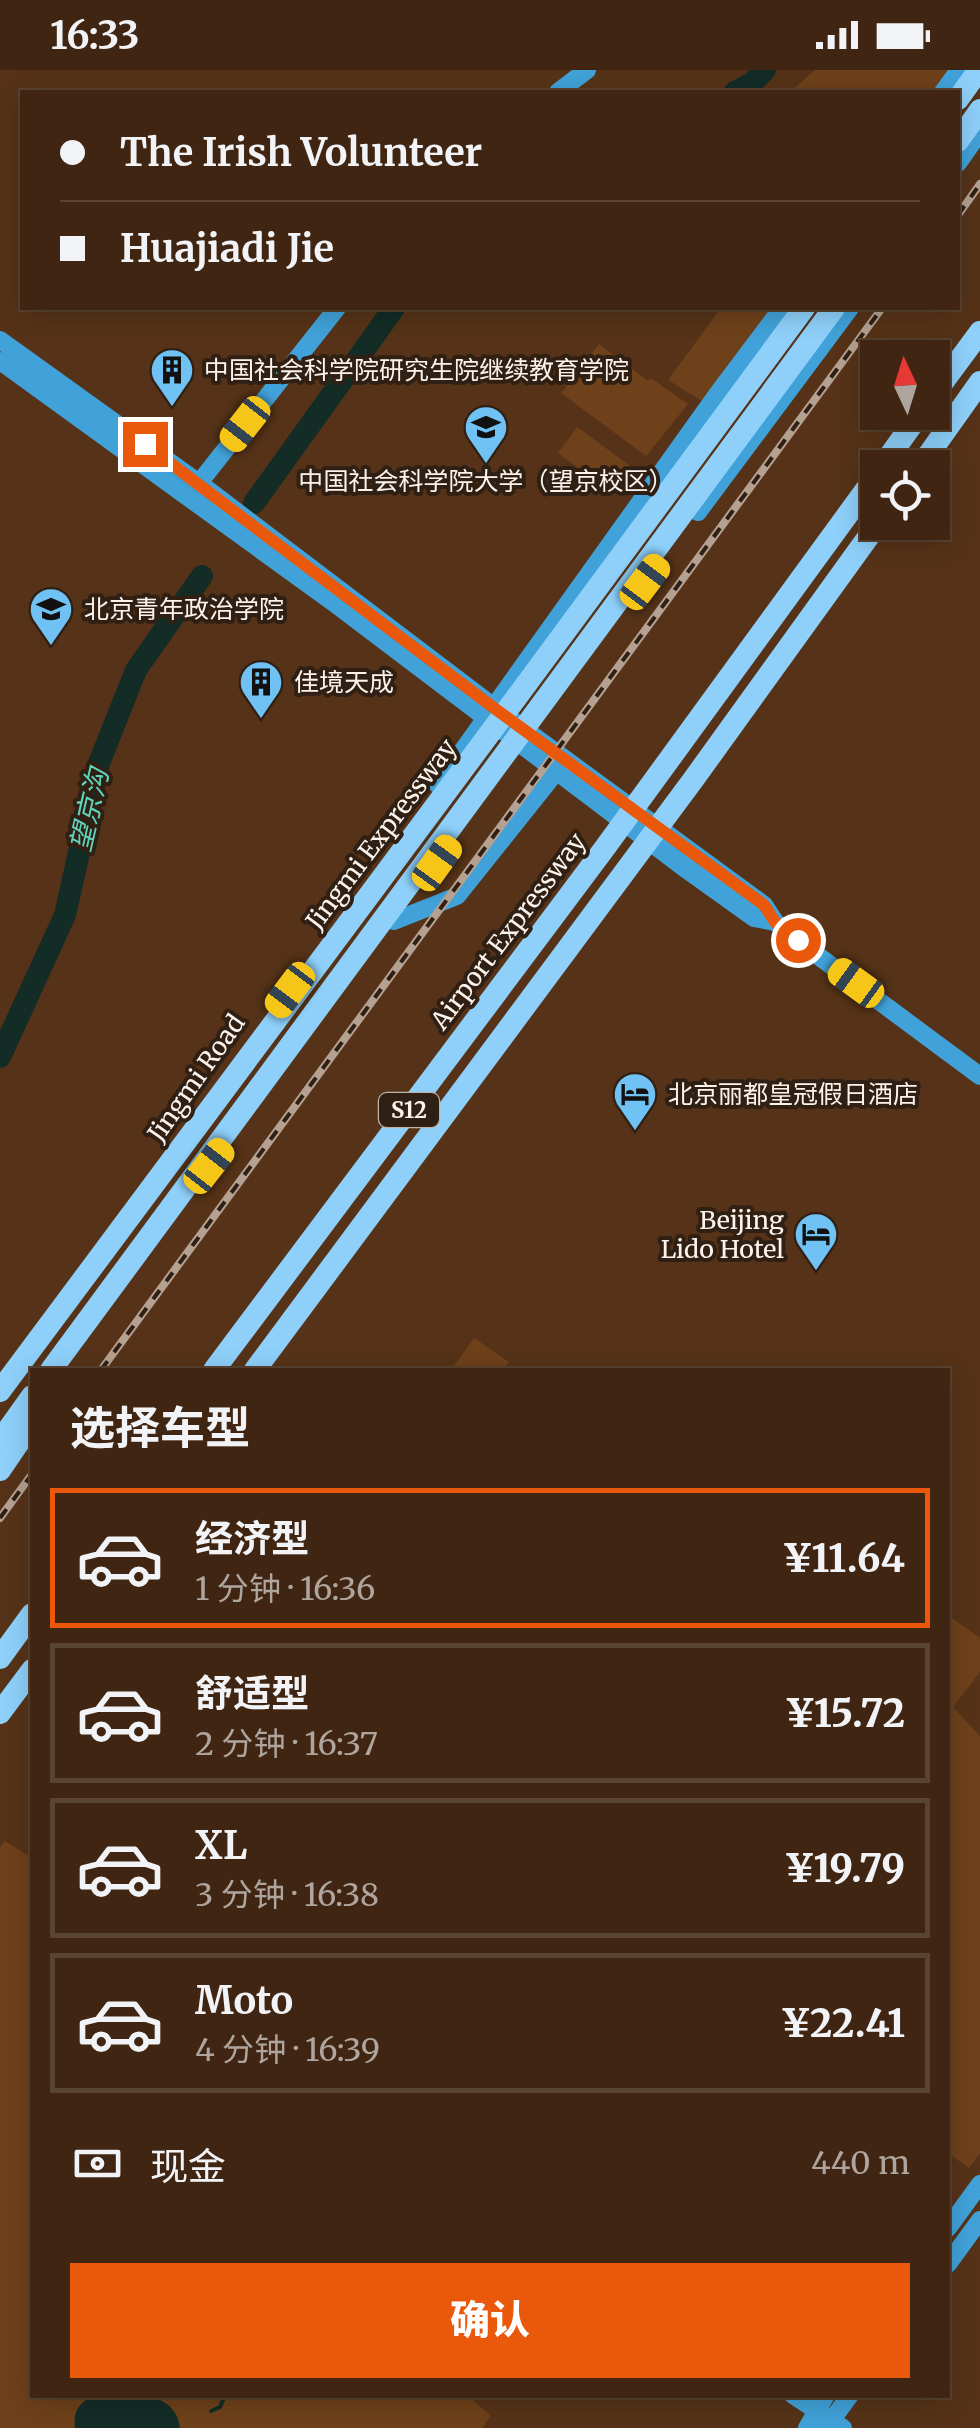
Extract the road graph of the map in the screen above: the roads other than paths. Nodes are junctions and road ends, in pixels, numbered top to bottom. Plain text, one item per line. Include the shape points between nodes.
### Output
1 (587, 70) edge
2 (959, 70) edge
3 (979, 70) edge
4 (561, 90) edge
5 (944, 90) edge
6 (960, 96) edge
7 (980, 110) edge
8 (980, 132) edge
9 (960, 137) edge
10 (960, 160) edge
11 (335, 310) edge
12 (780, 310) edge
13 (803, 310) edge
14 (833, 310) edge
15 (849, 310) edge
16 (980, 332) edge
17 (0, 340) edge
18 (0, 361) edge
19 (950, 373) edge
20 (980, 382) edge
21 (931, 450) edge
22 (199, 483) junction
23 (860, 496) edge
24 (866, 540) edge
25 (490, 713) junction
26 (527, 741) junction
27 (556, 772) junction
28 (394, 921) junction
29 (775, 922) junction
30 (980, 1076) edge
31 (146, 1240) junction
32 (55, 1368) edge
33 (56, 1368) edge
34 (71, 1368) edge
35 (215, 1368) edge
36 (256, 1368) edge
37 (0, 1390) edge
38 (30, 1402) edge
39 (30, 1426) edge
40 (0, 1444) edge
41 (0, 1470) edge
42 (30, 1613) edge
43 (30, 1614) edge
44 (0, 1647) edge
45 (0, 1658) edge
46 (30, 1673) edge
47 (0, 1713) edge
48 (980, 2184) edge
49 (980, 2220) edge
50 (950, 2225) edge
51 (950, 2261) edge
52 (796, 2398) edge
53 (826, 2398) edge
54 (847, 2398) edge
55 (825, 2424) edge

1 - 4 main road
2 - 5 main road
3 - 6 highway
7 - 9 highway
8 - 10 main road
11 - 22 main road
12 - 25 main road, Jingmi Road
13 - 37 highway, Jingmi Expressway
14 - 31 highway, Jingmi Expressway
15 - 26 main road
16 - 19 highway
17 - 22 main road
18 - 25 main road
20 - 21 highway
22 - 25 main road
23 - 35 highway, Airport Expressway / S12
24 - 36 highway, S12
25 - 26 main road
25 - 37 main road, Jingmi Road
26 - 27 main road
26 - 28 main road
26 - 29 main road via 764,905
27 - 28 main road via 457,896
27 - 29 main road via 754,918
28 - 33 main road
29 - 30 main road
31 - 32 highway, Jingmi Expressway
31 - 34 highway via 131,1284
38 - 40 highway
39 - 41 highway
42 - 44 highway
43 - 45 highway
46 - 47 highway
48 - 50 main road
49 - 51 main road
52 - 55 main road
53 - 55 main road
54 - 55 main road

